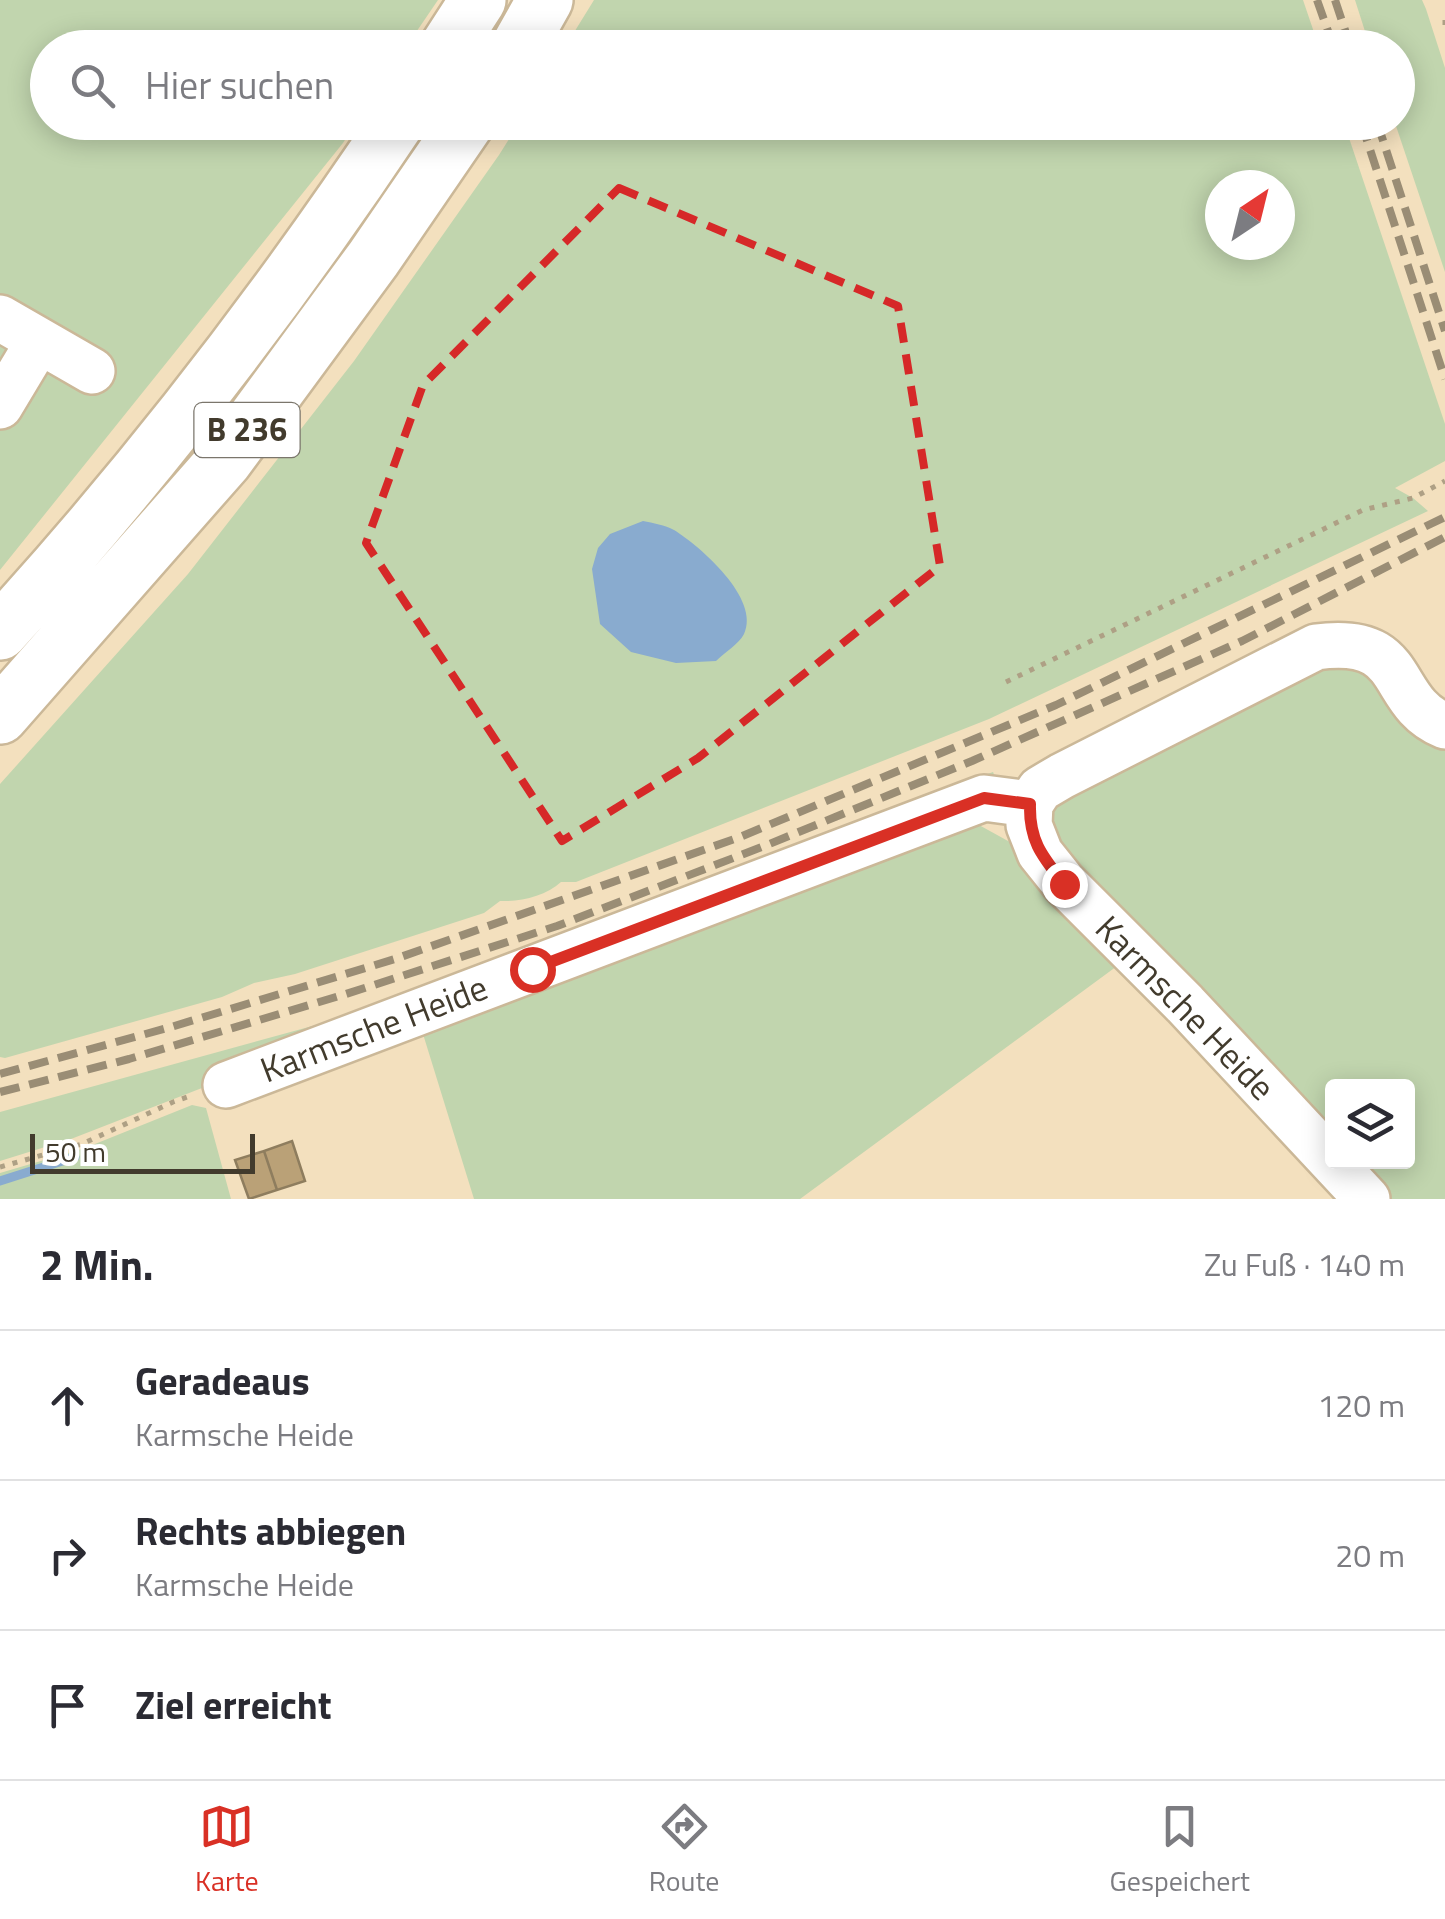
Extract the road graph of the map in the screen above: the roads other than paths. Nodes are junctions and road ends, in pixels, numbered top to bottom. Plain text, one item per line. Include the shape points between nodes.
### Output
1 (478, 0) edge
2 (546, 0) edge
3 (459, 30) edge
4 (528, 30) edge
5 (385, 140) edge
6 (455, 140) edge
7 (0, 318) edge
8 (39, 341) junction
9 (92, 371) dead end
10 (0, 406) edge
11 (0, 632) edge
12 (0, 716) edge
13 (1445, 726) edge
14 (1030, 804) junction
15 (226, 1084) road end
16 (1367, 1199) edge

1 - 3 highway
2 - 4 highway
5 - 11 highway, B 236 via 181,422
6 - 12 highway, B 236 via 225,460
7 - 8 street
8 - 9 street
8 - 10 street
13 - 14 street via 1430,720 1386,661 1366,648 1316,647 1062,776
14 - 15 street, Karmsche Heide via 984,798
14 - 16 street, Karmsche Heide via 1029,825 1040,853 1064,884

